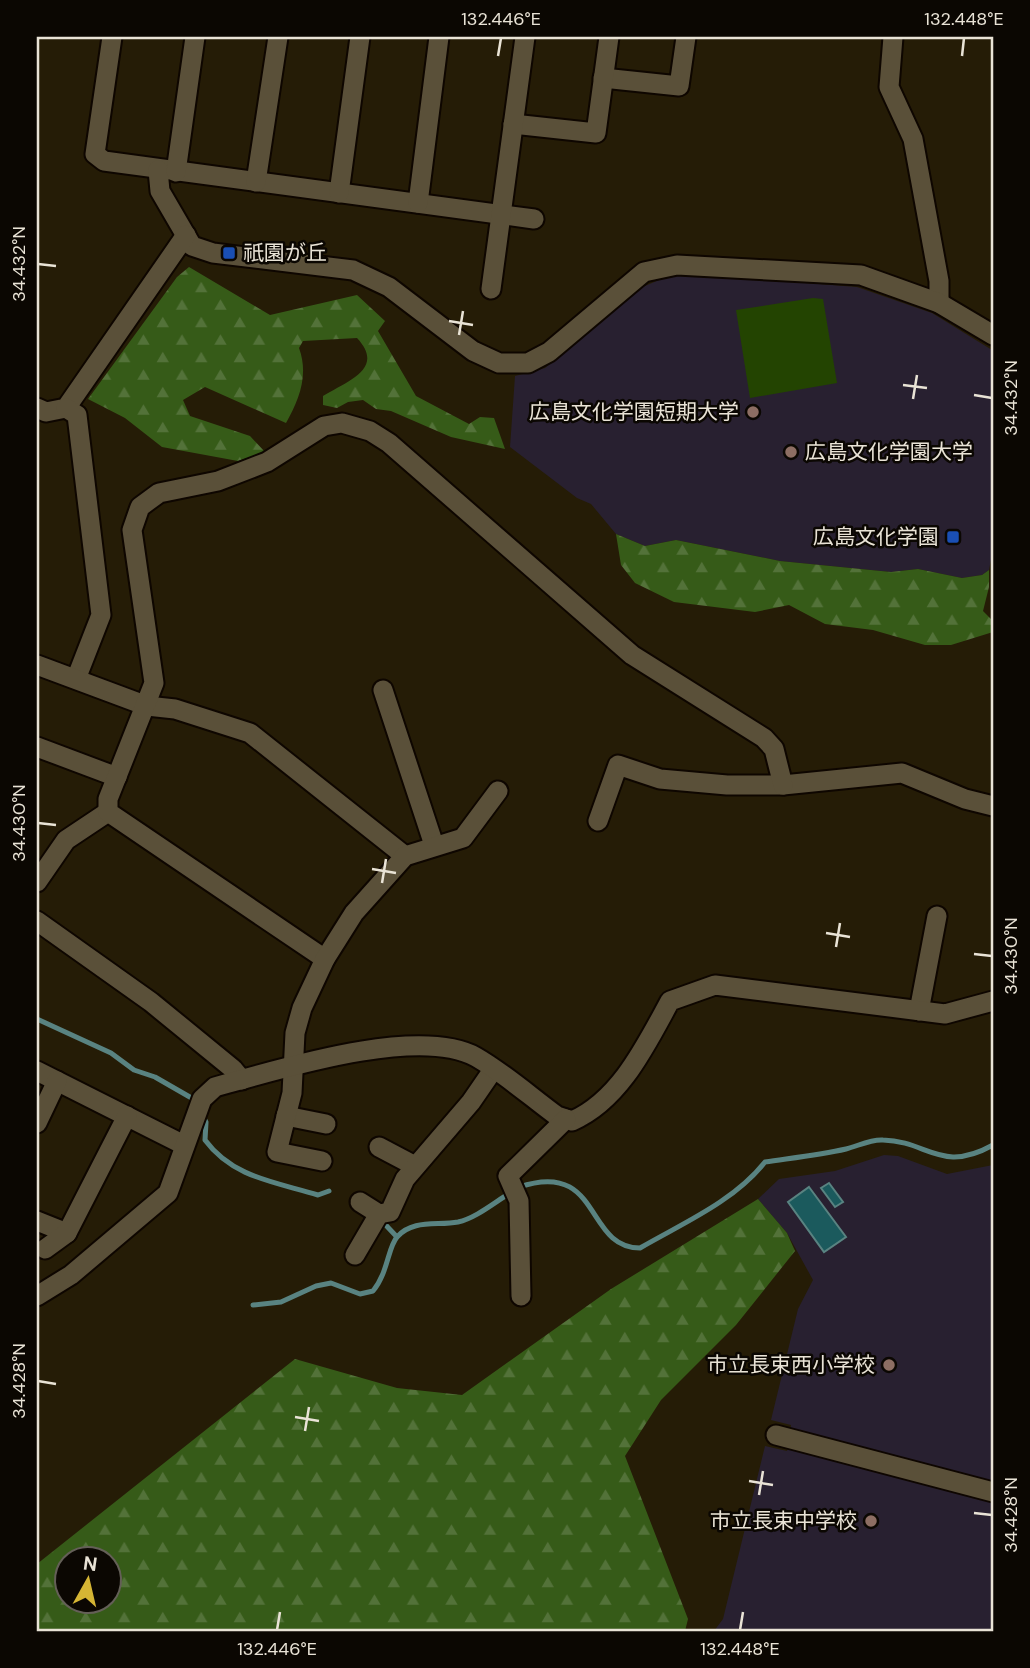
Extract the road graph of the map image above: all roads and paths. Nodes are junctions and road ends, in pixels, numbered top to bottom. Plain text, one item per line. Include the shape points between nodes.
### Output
1 (112, 37) edge
2 (195, 37) edge
3 (278, 37) edge
4 (360, 37) edge
5 (439, 37) edge
6 (525, 37) edge
7 (609, 37) edge
8 (686, 37) edge
9 (893, 37) edge
10 (603, 78) junction
11 (513, 124) junction
12 (167, 171) junction
13 (256, 182) junction
14 (339, 193) junction
15 (418, 203) junction
16 (501, 215) junction
17 (534, 219) dead end
18 (186, 235) junction
19 (491, 289) dead end
20 (939, 303) junction
21 (993, 335) edge
22 (37, 408) edge
23 (66, 408) junction
24 (37, 665) edge
25 (76, 679) junction
26 (383, 690) dead end
27 (147, 706) junction
28 (39, 752) edge
29 (117, 777) junction
30 (783, 786) junction
31 (498, 791) dead end
32 (993, 806) edge
33 (108, 812) junction
34 (598, 821) dead end
35 (435, 845) junction
36 (405, 856) junction
37 (37, 882) edge
38 (937, 916) dead end
39 (37, 921) edge
40 (325, 959) junction
41 (993, 1001) edge
42 (919, 1011) junction
43 (293, 1067) junction
44 (494, 1070) junction
45 (37, 1071) edge
46 (242, 1080) junction
47 (57, 1081) junction
48 (127, 1116) junction
49 (286, 1116) junction
50 (566, 1119) junction
51 (37, 1123) edge
52 (326, 1124) dead end
53 (184, 1145) junction
54 (379, 1147) dead end
55 (321, 1161) dead end
56 (415, 1166) junction
57 (360, 1202) dead end
58 (379, 1213) junction
59 (37, 1221) edge
60 (67, 1233) junction
61 (45, 1249) dead end
62 (355, 1255) dead end
63 (37, 1296) edge
64 (521, 1296) dead end
65 (776, 1435) dead end
66 (993, 1492) edge

1 - 12 street via 95,154 104,161
2 - 12 street
3 - 13 street
4 - 14 street
5 - 15 street
6 - 11 street
7 - 10 street
8 - 10 street via 679,86
9 - 20 street via 889,88 913,139
10 - 11 street via 596,133
11 - 16 street
12 - 13 street
12 - 18 street via 160,191
13 - 14 street
14 - 15 street
15 - 16 street
16 - 17 street
16 - 19 street
18 - 20 street via 192,246 213,253 354,270 389,287 473,351 499,363 528,363 549,352 644,272 677,265 862,275
18 - 23 street
20 - 21 street
22 - 23 street via 46,412
23 - 25 street via 77,415 101,615
24 - 25 street
25 - 27 street
26 - 35 street
27 - 29 street
27 - 30 street via 154,683 132,530 140,507 159,493 219,481 267,462 324,426 342,423 370,431 389,443 632,655 764,738 774,749
27 - 36 street via 175,709 250,733
28 - 29 street
29 - 33 street
30 - 32 street via 902,773
30 - 34 street via 660,779 618,765
31 - 35 street via 463,838
33 - 37 street via 66,840
33 - 40 street
35 - 36 street
36 - 40 street via 354,913
38 - 42 street
39 - 46 street via 150,1002
40 - 43 street via 302,1008
41 - 42 street via 945,1014
42 - 50 street via 715,985 670,1001 637,1062 589,1114
43 - 44 street via 381,1048 430,1046 474,1056
43 - 46 street
43 - 49 street
44 - 50 street
44 - 56 street
45 - 47 street
46 - 53 street via 215,1087 202,1100
47 - 48 street
47 - 51 street
48 - 53 street
48 - 60 street
49 - 52 street
49 - 55 street via 277,1152
50 - 64 street via 508,1176 519,1200
53 - 63 street via 168,1193 71,1275
54 - 56 street
56 - 58 street via 390,1212
57 - 58 street
58 - 62 street
59 - 60 street
60 - 61 street
65 - 66 street

